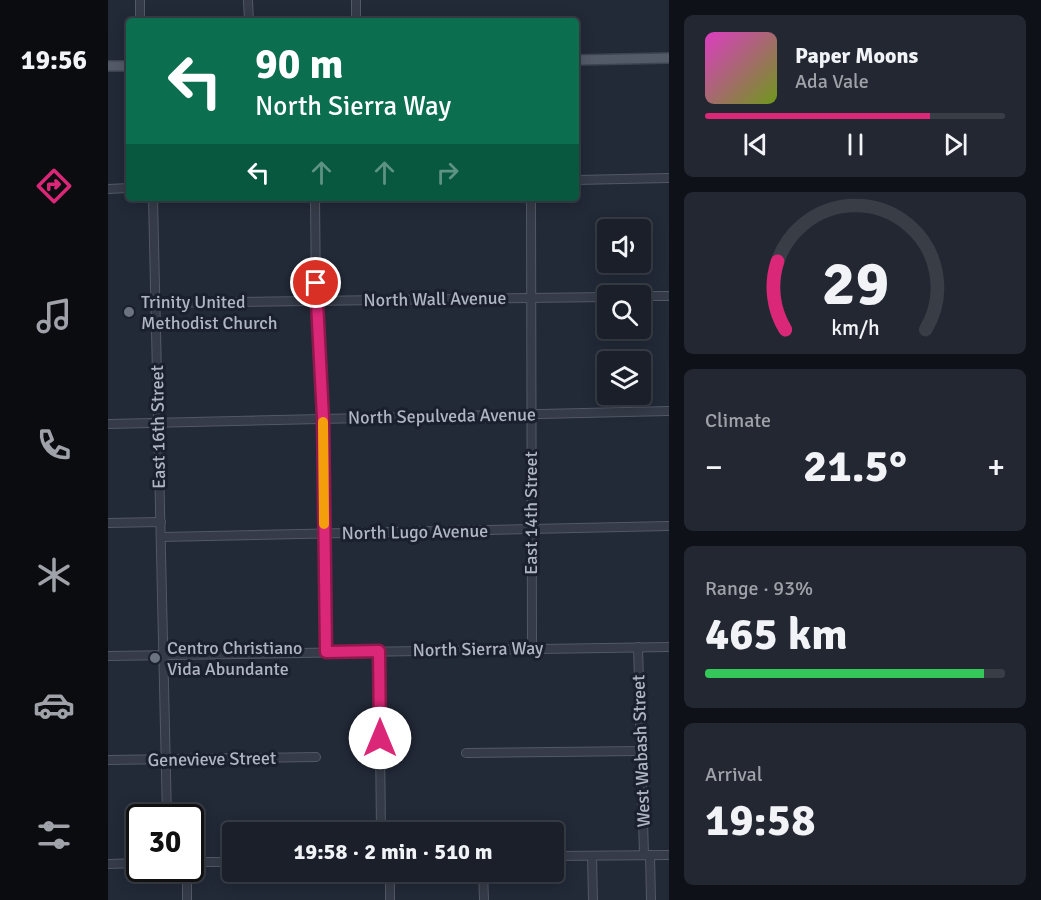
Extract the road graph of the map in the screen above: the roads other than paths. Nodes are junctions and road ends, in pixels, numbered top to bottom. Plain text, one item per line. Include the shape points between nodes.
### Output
1 (140, 0) edge
2 (248, 0) edge
3 (356, 0) edge
4 (140, 18) edge
5 (249, 18) edge
6 (356, 18) edge
7 (669, 58) edge
8 (579, 60) edge
9 (108, 66) edge
10 (126, 66) edge
11 (669, 178) edge
12 (579, 180) edge
13 (126, 188) edge
14 (108, 189) edge
15 (153, 201) edge
16 (315, 201) edge
17 (531, 201) edge
18 (651, 296) edge
19 (669, 296) edge
20 (597, 297) edge
21 (532, 298) junction
22 (155, 301) junction
23 (316, 301) junction
24 (669, 411) edge
25 (532, 414) junction
26 (323, 418) junction
27 (158, 423) junction
28 (108, 424) edge
29 (161, 522) junction
30 (108, 523) edge
31 (669, 526) edge
32 (531, 530) junction
33 (324, 534) junction
34 (161, 537) junction
35 (638, 647) junction
36 (669, 647) edge
37 (532, 649) junction
38 (379, 651) junction
39 (326, 652) junction
40 (108, 656) edge
41 (164, 656) junction
42 (641, 752) junction
43 (466, 753) dead end
44 (316, 757) dead end
45 (166, 759) junction
46 (108, 760) edge
47 (167, 804) edge
48 (381, 822) edge
49 (647, 855) junction
50 (669, 855) edge
51 (564, 856) edge
52 (592, 856) junction
53 (204, 862) edge
54 (222, 862) edge
55 (126, 863) edge
56 (108, 864) edge
57 (187, 882) edge
58 (390, 882) edge
59 (483, 882) edge
60 (187, 900) edge
61 (390, 900) edge
62 (483, 900) edge
63 (593, 900) edge
64 (651, 900) edge

1 - 4 street
2 - 5 street
3 - 6 street
7 - 8 main road
9 - 10 main road
11 - 12 street
13 - 14 street
15 - 22 street, East 16th Street
16 - 23 street
17 - 21 street, East 14th Street
18 - 19 street
20 - 21 street, North Wall Avenue
21 - 23 street, North Wall Avenue
21 - 25 street, East 14th Street
22 - 23 street, North Wall Avenue
22 - 27 street, East 16th Street
23 - 26 street
24 - 25 street, North Sepulveda Avenue
25 - 26 street, North Sepulveda Avenue
25 - 32 street, East 14th Street
26 - 27 street, North Sepulveda Avenue
26 - 33 street
27 - 28 street, North Sepulveda Avenue
27 - 29 street, East 16th Street
29 - 30 street
29 - 34 street, East 16th Street
31 - 32 street, North Lugo Avenue
32 - 33 street, North Lugo Avenue
32 - 37 street, East 14th Street
33 - 34 street, North Lugo Avenue
33 - 39 street
34 - 41 street, East 16th Street
35 - 36 street, North Sierra Way
35 - 37 street, North Sierra Way
35 - 42 street, West Wabash Street
37 - 38 street, North Sierra Way
38 - 39 street, North Sierra Way
38 - 48 street
39 - 41 street, North Sierra Way
40 - 41 street, North Sierra Way
41 - 45 street, East 16th Street
42 - 43 street
42 - 49 street, West Wabash Street
44 - 45 street, Genevieve Street
45 - 46 street, Genevieve Street
45 - 47 street, East 16th Street
49 - 50 street
49 - 52 street
49 - 64 street, West Wabash Street
51 - 52 street
52 - 63 street
53 - 54 street
55 - 56 street
57 - 60 street
58 - 61 street
59 - 62 street

